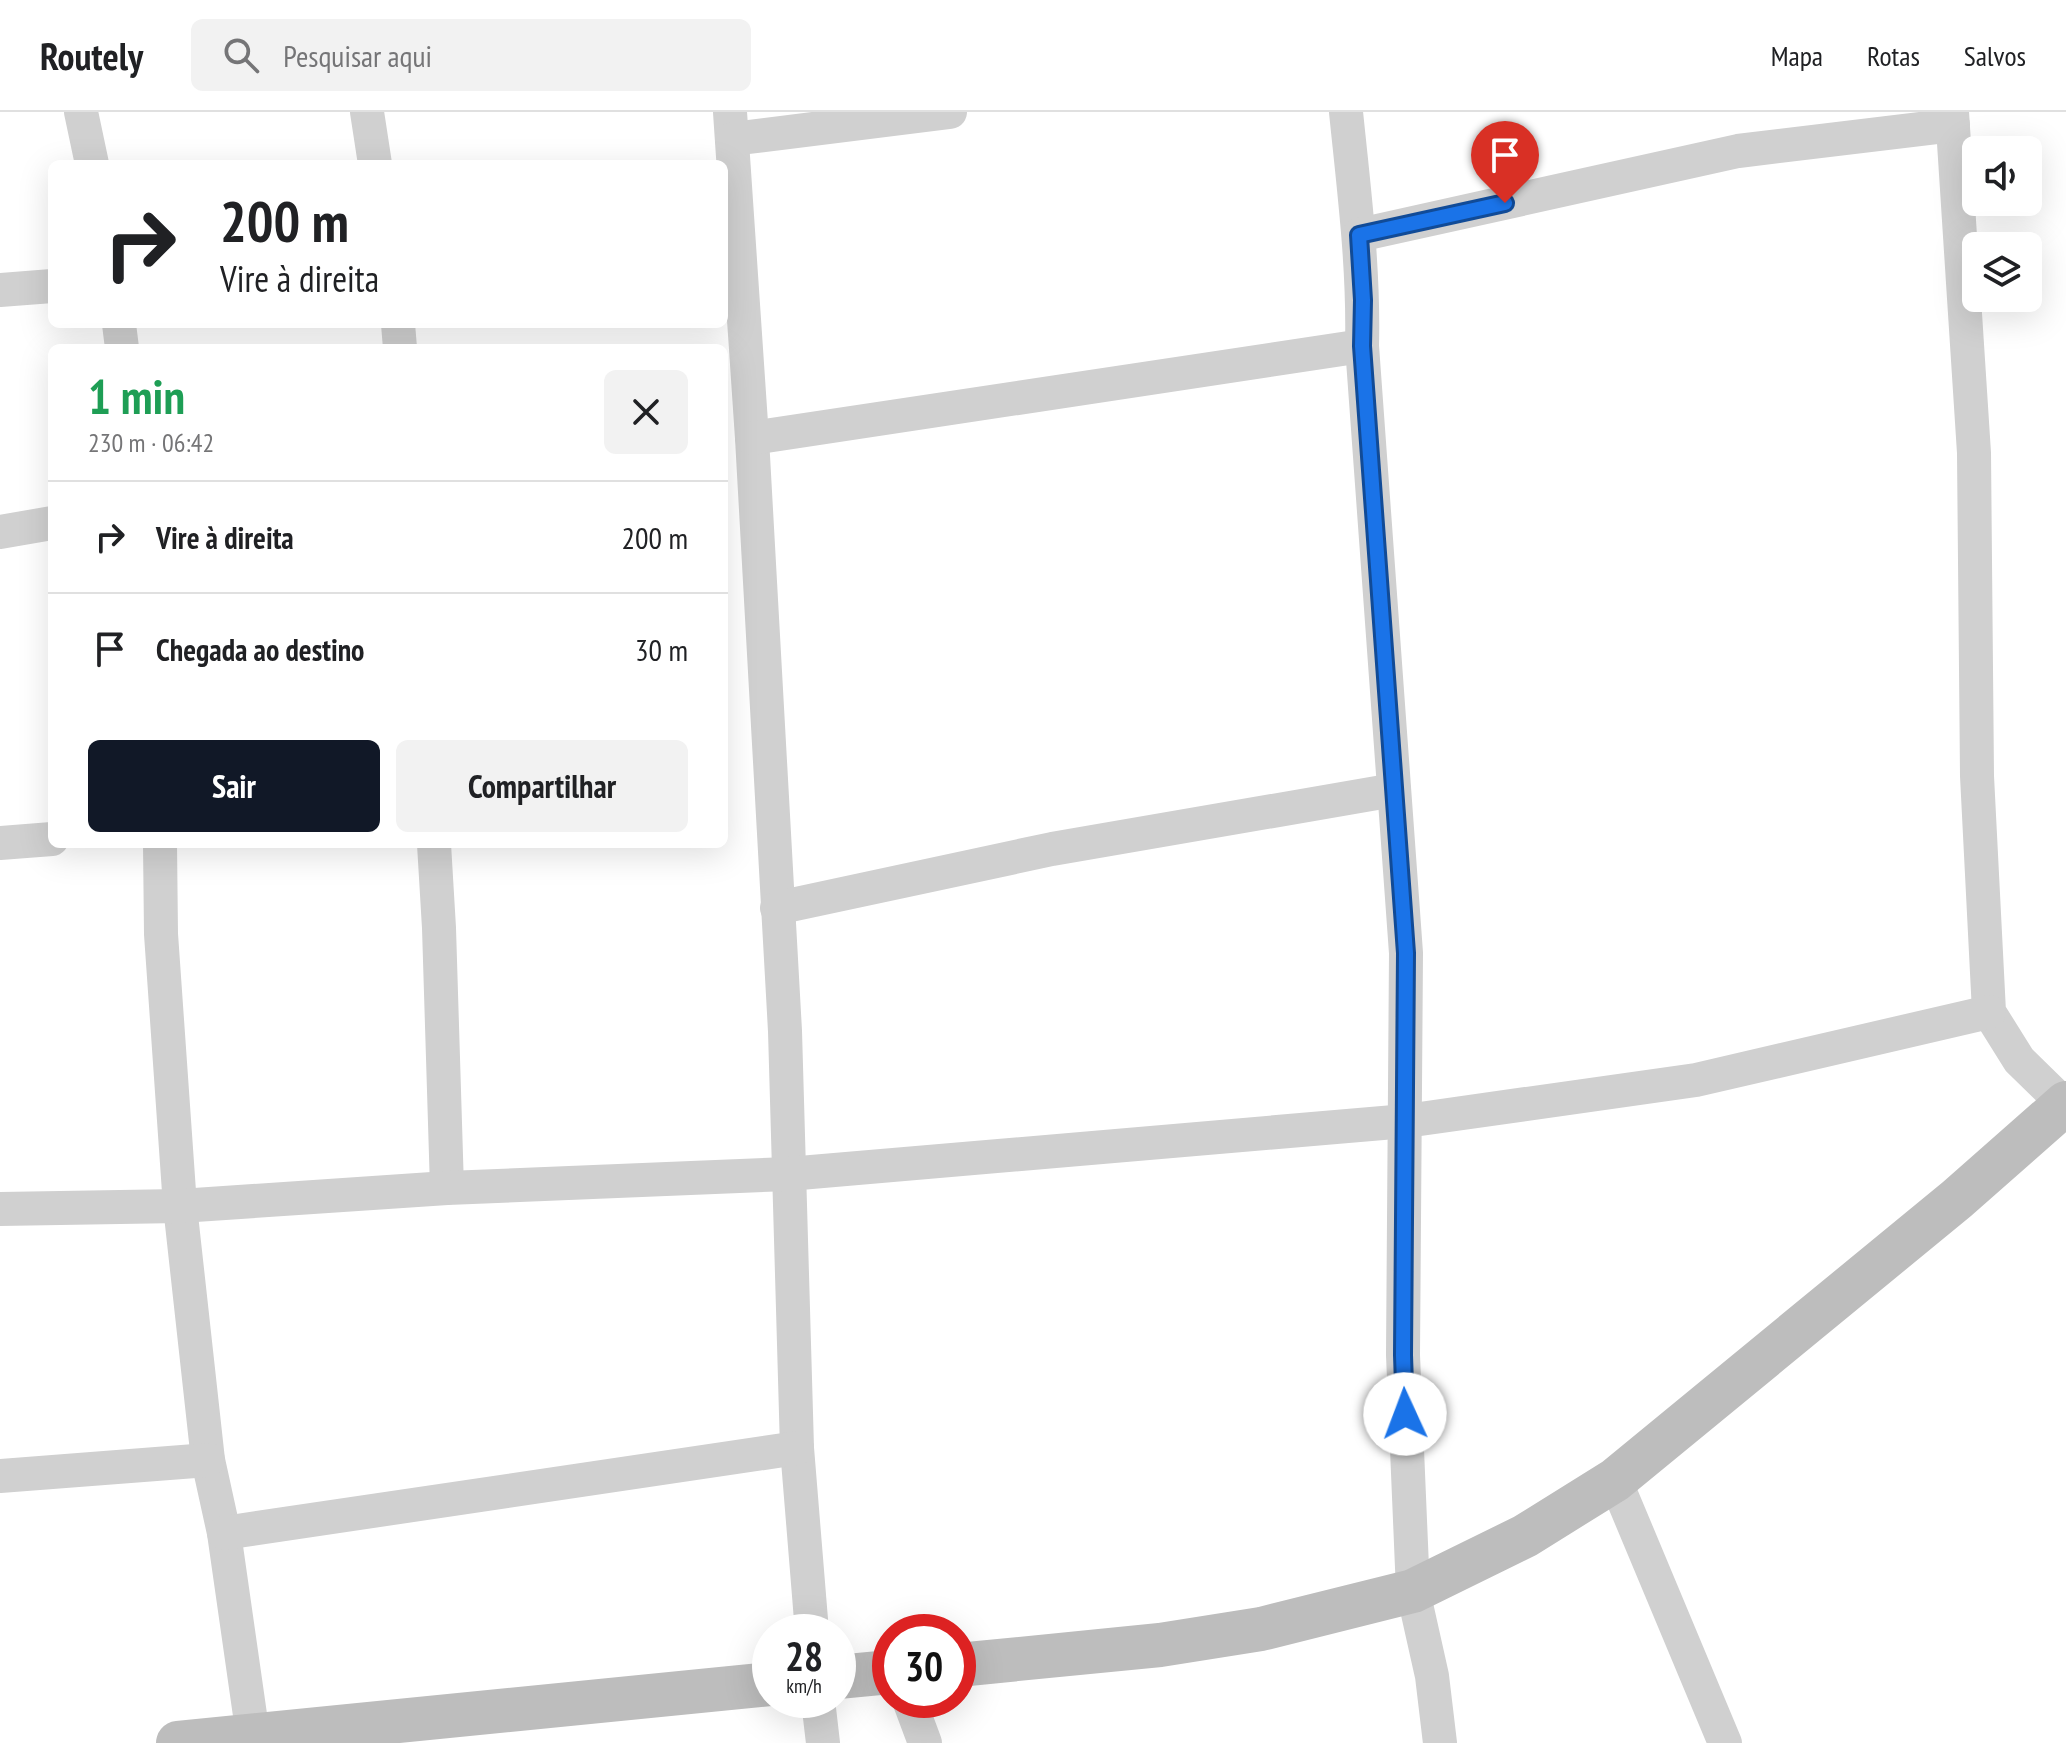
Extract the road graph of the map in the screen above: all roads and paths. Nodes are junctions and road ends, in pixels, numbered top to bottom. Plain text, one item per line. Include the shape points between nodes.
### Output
1 (81, 112) edge
2 (367, 112) edge
3 (950, 112) edge
4 (1346, 112) edge
5 (1952, 118) edge
6 (731, 125) edge
7 (91, 160) edge
8 (374, 160) edge
9 (1359, 235) junction
10 (48, 286) edge
11 (0, 290) edge
12 (1362, 346) junction
13 (752, 438) junction
14 (48, 524) edge
15 (0, 532) edge
16 (1394, 790) junction
17 (48, 839) edge
18 (0, 843) edge
19 (160, 848) edge
20 (434, 848) edge
21 (777, 908) junction
22 (1989, 1012) junction
23 (2065, 1105) edge
24 (1406, 1121) junction
25 (788, 1174) junction
26 (447, 1188) junction
27 (180, 1206) junction
28 (0, 1209) edge
29 (797, 1448) junction
30 (208, 1460) junction
31 (0, 1476) edge
32 (1615, 1480) junction
33 (224, 1533) junction
34 (1413, 1591) junction
35 (811, 1614) edge
36 (976, 1663) edge
37 (752, 1686) edge
38 (820, 1718) edge
39 (916, 1718) edge
40 (253, 1736) junction
41 (178, 1743) edge
42 (823, 1743) edge
43 (925, 1743) edge
44 (1440, 1743) edge
45 (1725, 1743) edge

1 - 7 street
2 - 8 street
3 - 6 street
4 - 9 street
5 - 9 street via 1738,151
5 - 22 street via 1974,453 1977,776
6 - 13 street
9 - 12 street
10 - 11 street
12 - 13 street
12 - 16 street
13 - 21 street
14 - 15 street
16 - 21 street via 1052,849
16 - 24 street via 1406,953
17 - 18 street
19 - 27 street
20 - 26 street
21 - 25 street
22 - 23 street via 2019,1060
22 - 24 street via 1696,1080
23 - 32 street
24 - 25 street
24 - 34 street via 1403,1355
25 - 26 street
25 - 29 street
26 - 27 street
27 - 28 street
27 - 30 street
29 - 33 street
29 - 35 street
30 - 31 street
30 - 33 street
32 - 34 street via 1525,1536
32 - 45 street
33 - 40 street
34 - 36 street via 1261,1629
34 - 44 street
37 - 40 street
38 - 42 street
39 - 43 street
40 - 41 street

